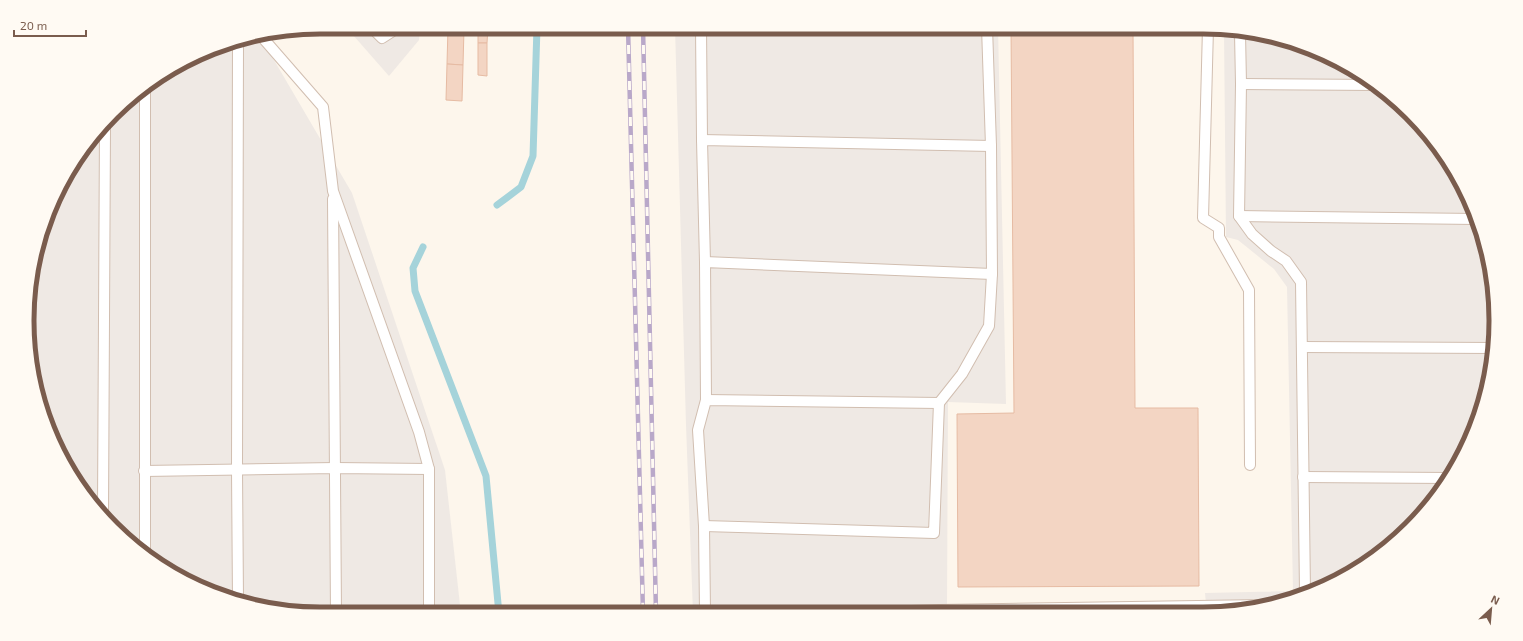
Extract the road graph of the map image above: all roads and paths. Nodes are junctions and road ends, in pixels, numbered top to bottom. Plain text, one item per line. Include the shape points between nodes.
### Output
1 (378, 34) edge
2 (388, 34) edge
3 (701, 34) edge
4 (988, 34) edge
5 (1208, 34) edge
6 (1240, 36) edge
7 (265, 40) edge
8 (238, 46) edge
9 (1241, 84) junction
10 (1366, 85) edge
11 (145, 94) edge
12 (105, 132) edge
13 (702, 140) junction
14 (991, 146) junction
15 (333, 191) junction
16 (1239, 216) junction
17 (1470, 219) edge
18 (705, 262) junction
19 (992, 274) junction
20 (1302, 347) junction
21 (1488, 348) edge
22 (706, 400) junction
23 (938, 403) junction
24 (1250, 465) dead end
25 (335, 468) junction
26 (429, 469) junction
27 (237, 470) junction
28 (144, 471) junction
29 (1303, 477) junction
30 (1442, 478) edge
31 (103, 507) edge
32 (704, 526) junction
33 (145, 547) edge
34 (1305, 588) edge
35 (238, 595) edge
36 (1227, 606) edge
37 (336, 607) edge
38 (429, 607) edge
39 (706, 607) edge
40 (1156, 607) edge

1 - 2 lane via 382,38
3 - 13 lane
4 - 14 lane
5 - 24 lane via 1204,218 1219,228 1219,237 1248,290
6 - 9 lane
7 - 15 lane via 323,107
8 - 27 lane
9 - 10 lane
9 - 16 lane
11 - 28 lane
12 - 31 lane
13 - 14 lane
13 - 18 lane
14 - 19 lane
15 - 25 lane
15 - 26 lane via 419,432
16 - 17 lane
16 - 20 lane via 1252,234 1286,261 1301,282
18 - 19 lane
18 - 22 lane
19 - 23 lane via 989,326 962,374
20 - 21 lane
20 - 29 lane
22 - 23 lane
22 - 32 lane via 698,430
23 - 32 lane via 934,533
25 - 26 lane
25 - 27 lane
25 - 37 lane
26 - 38 lane
27 - 28 lane
27 - 35 lane
28 - 33 lane
29 - 30 lane
29 - 34 lane
32 - 39 lane
36 - 40 lane

